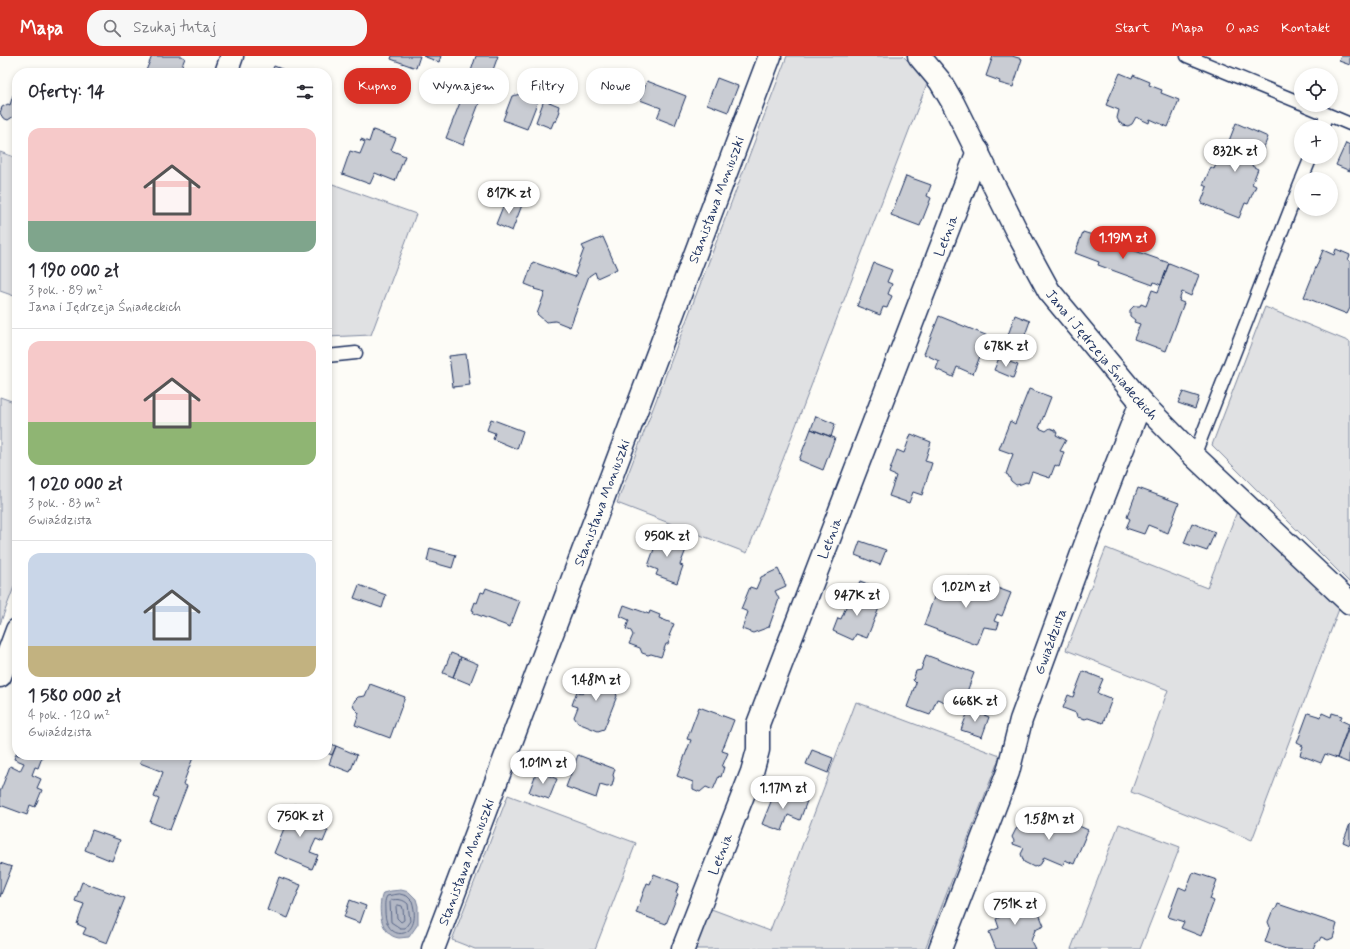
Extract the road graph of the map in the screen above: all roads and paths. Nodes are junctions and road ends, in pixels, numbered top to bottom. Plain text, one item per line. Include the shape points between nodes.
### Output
1 (232, 56) edge
2 (770, 56) edge
3 (919, 56) edge
4 (1187, 56) edge
5 (228, 68) edge
6 (1294, 100) edge
7 (1322, 112) edge
8 (1327, 114) junction
9 (1325, 120) edge
10 (1350, 124) edge
11 (978, 151) junction
12 (1294, 200) edge
13 (356, 353) dead end
14 (332, 355) edge
15 (1141, 402) junction
16 (1194, 456) junction
17 (1350, 603) edge
18 (12, 644) edge
19 (0, 676) edge
20 (433, 949) edge
21 (683, 949) edge
22 (940, 949) edge

1 - 5 street
2 - 20 street, Stanisława Moniuszki
3 - 11 street, Jana i Jędrzeja Śniadeckich via 944,86
4 - 6 lane
7 - 8 lane
8 - 9 lane
8 - 10 lane
11 - 15 street, Jana i Jędrzeja Śniadeckich via 1049,292
11 - 21 street, Letnia via 758,724 758,750 752,772
12 - 16 lane
13 - 14 lane
15 - 16 street, Jana i Jędrzeja Śniadeckich
15 - 22 street, Gwiaździsta via 1087,540 1021,720 1008,772
16 - 17 street, Jana i Jędrzeja Śniadeckich
18 - 19 street

